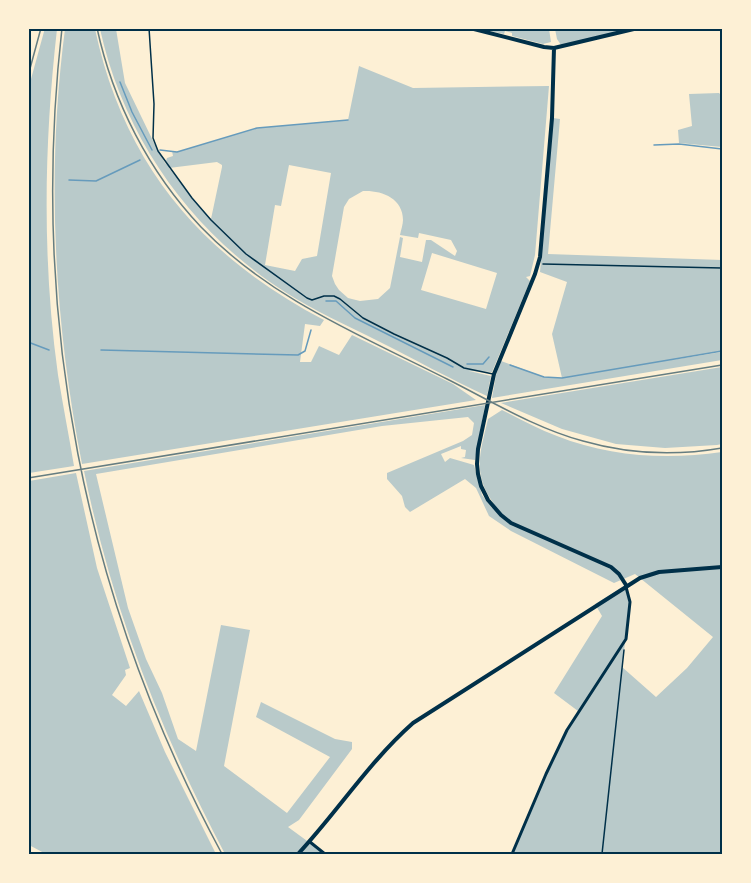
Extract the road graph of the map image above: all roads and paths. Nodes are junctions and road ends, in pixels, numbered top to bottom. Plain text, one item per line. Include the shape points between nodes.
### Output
1 (149, 28) edge
2 (470, 28) edge
3 (638, 28) edge
4 (554, 48) junction
5 (538, 264) junction
6 (723, 268) edge
7 (494, 374) junction
8 (723, 567) edge
9 (626, 585) junction
10 (624, 650) dead end
11 (310, 842) junction
12 (298, 855) edge
13 (325, 855) edge
14 (512, 855) edge
15 (602, 855) edge

1 - 7 lane via 155,145 208,217 246,254 307,298 334,296 363,318 394,334 464,368
2 - 4 street
3 - 4 street
4 - 5 street via 552,118
5 - 6 path
5 - 7 street
7 - 9 street via 477,460 481,486 488,500 511,523 611,567
8 - 9 street via 652,573
9 - 11 street via 413,723 369,767
9 - 14 street via 630,598 626,639 567,730
10 - 15 path
11 - 12 street
11 - 13 street

